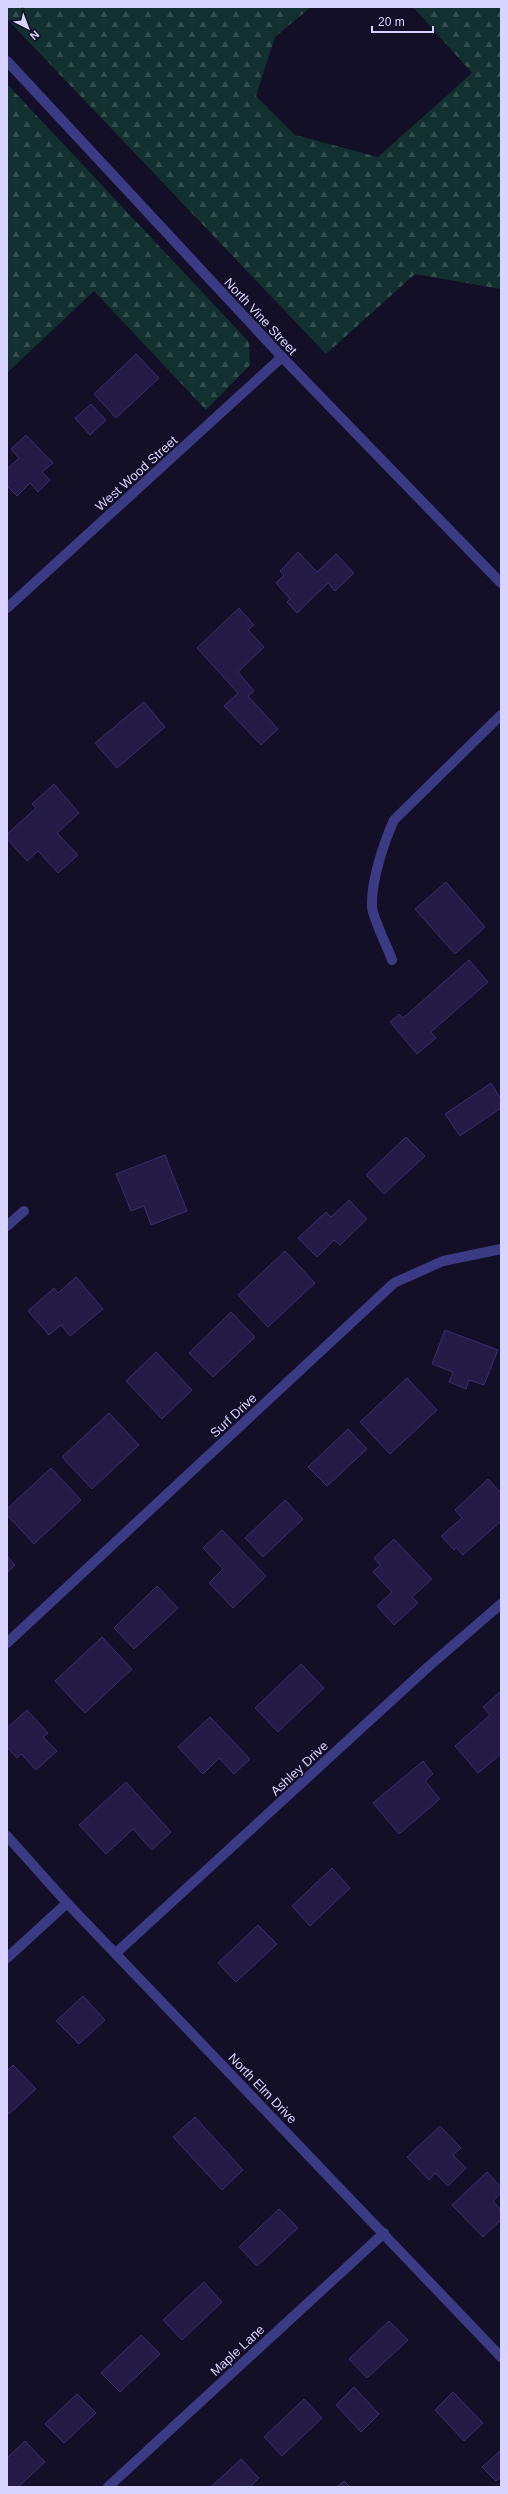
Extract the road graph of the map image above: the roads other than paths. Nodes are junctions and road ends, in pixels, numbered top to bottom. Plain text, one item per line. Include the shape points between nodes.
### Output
1 (7, 61) edge
2 (282, 357) junction
3 (500, 579) edge
4 (7, 608) edge
5 (501, 715) edge
6 (392, 960) dead end
7 (24, 1211) dead end
8 (7, 1226) edge
9 (501, 1249) edge
10 (501, 1604) edge
11 (7, 1643) edge
12 (7, 1836) edge
13 (67, 1903) junction
14 (116, 1953) junction
15 (7, 1958) edge
16 (384, 2232) junction
17 (501, 2358) edge
18 (108, 2487) edge

1 - 2 street, North Vine Street
2 - 3 street, North Vine Street
2 - 4 street, West Wood Street
5 - 6 street via 394,820 379,859 372,906
7 - 8 street
9 - 11 street, Surf Drive via 443,1261 394,1283
10 - 14 street, Ashley Drive via 428,1667
12 - 13 street, North Elm Drive
13 - 14 street, North Elm Drive
13 - 15 street
14 - 16 street, North Elm Drive
16 - 17 street, North Elm Drive
16 - 18 street, Maple Lane

